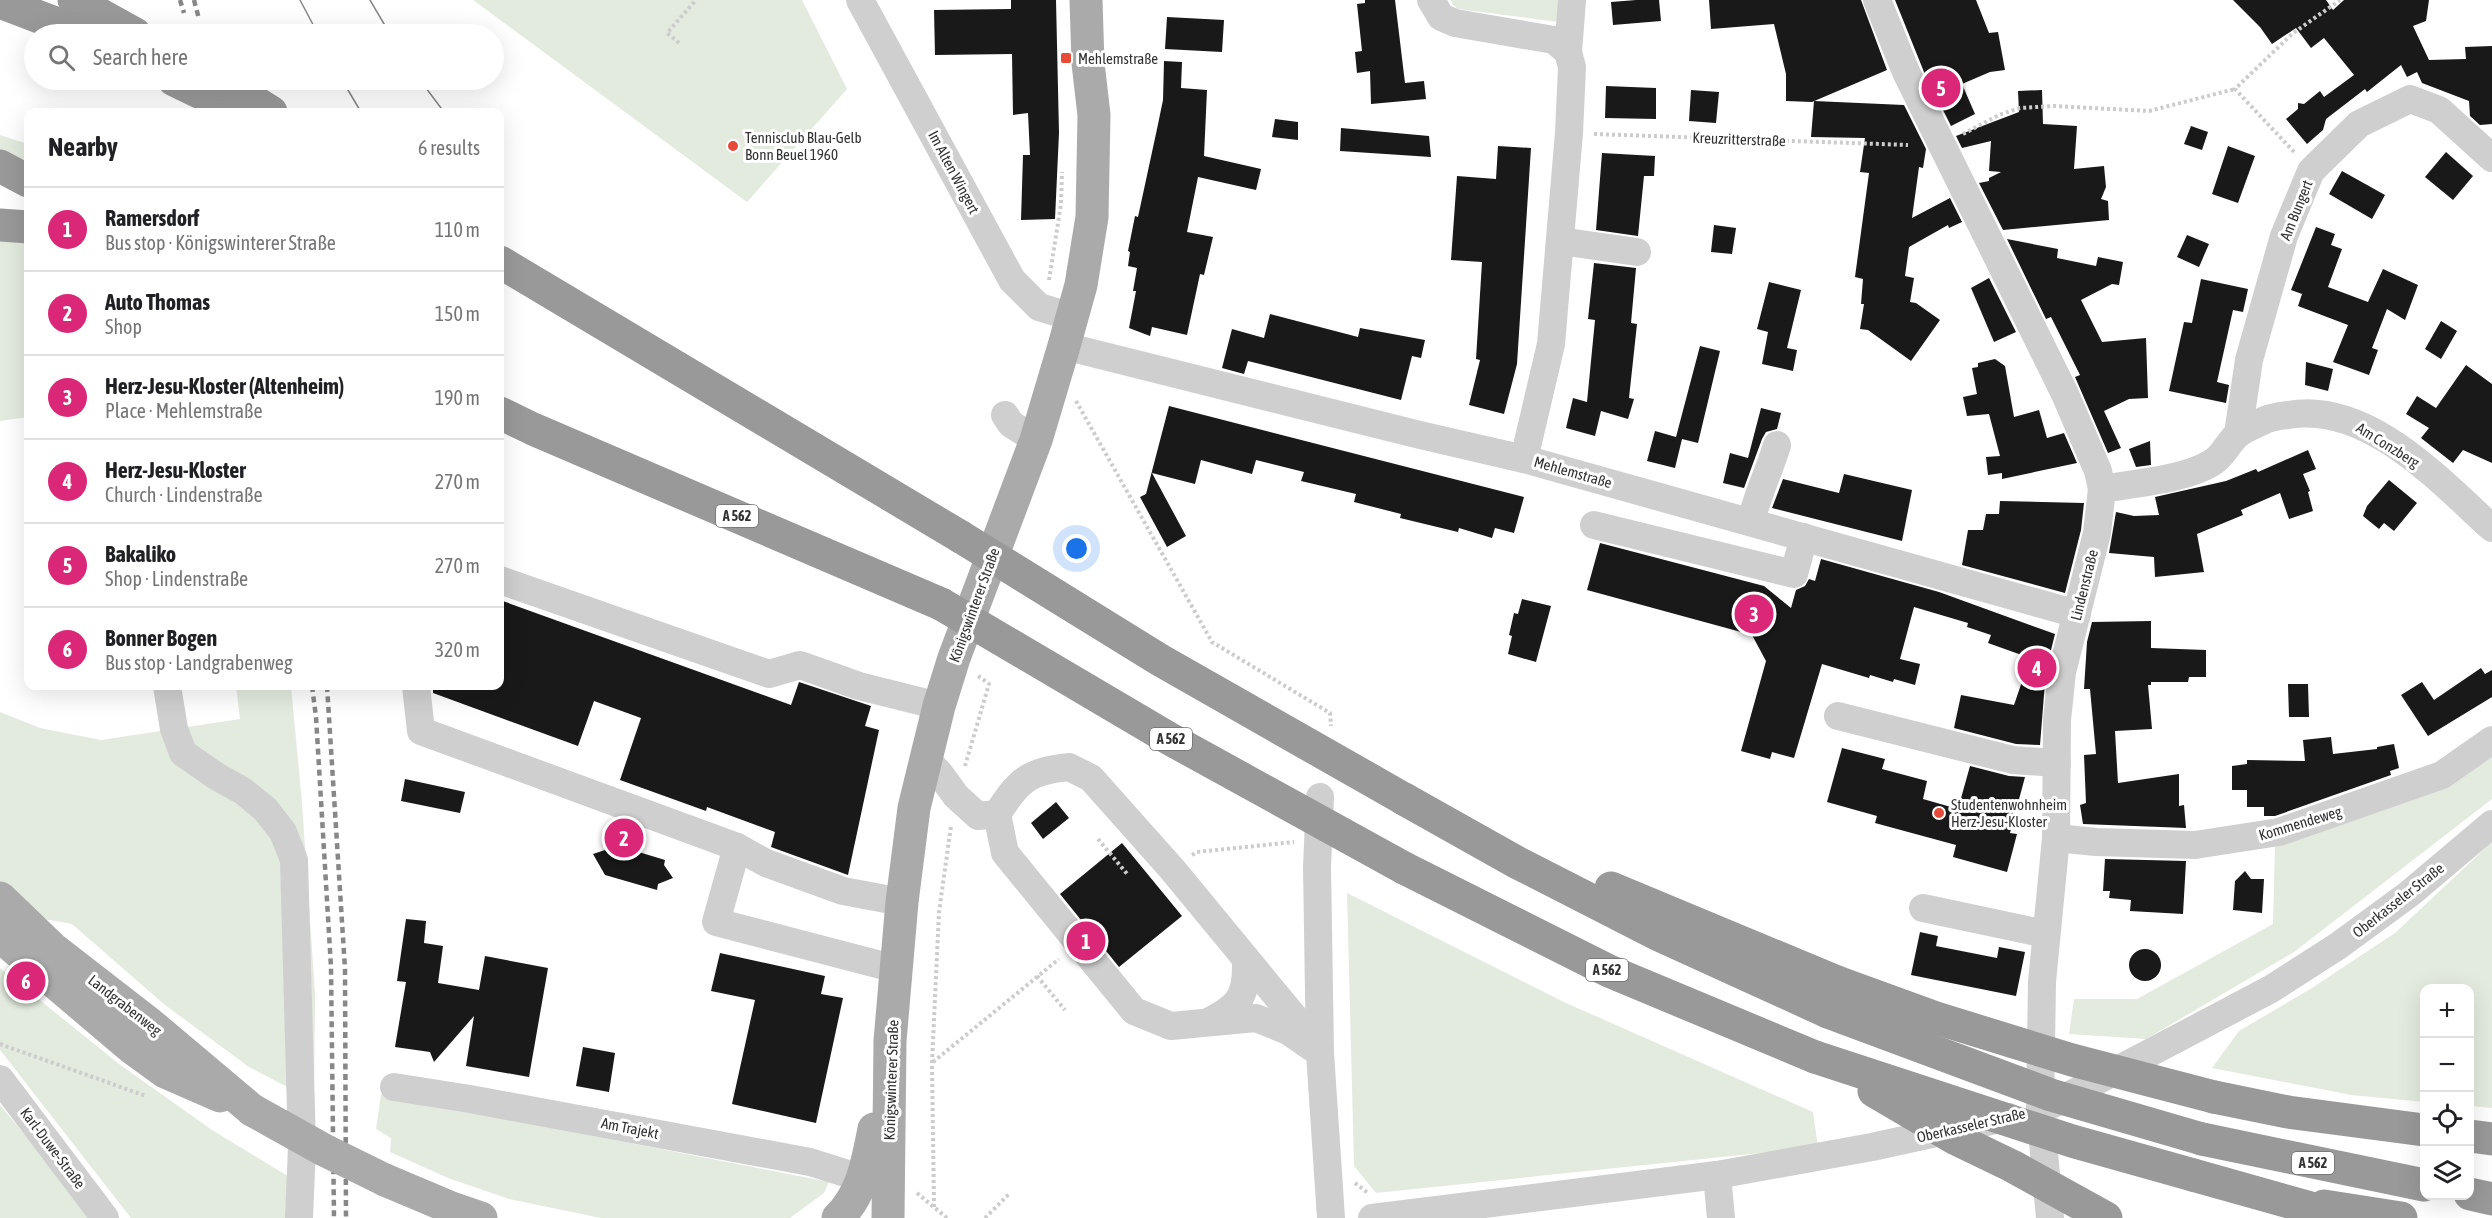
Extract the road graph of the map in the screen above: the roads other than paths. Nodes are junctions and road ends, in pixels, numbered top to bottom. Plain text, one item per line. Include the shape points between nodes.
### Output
1 (75, 0) edge
2 (860, 0) edge
3 (1086, 0) edge
4 (1431, 0) edge
5 (1572, 0) edge
6 (1877, 0) edge
7 (0, 2) edge
8 (60, 24) edge
9 (117, 24) edge
10 (1568, 52) junction
11 (195, 90) edge
12 (233, 90) edge
13 (232, 108) edge
14 (264, 108) edge
15 (2492, 158) edge
16 (0, 166) edge
17 (24, 179) edge
18 (0, 225) edge
19 (24, 227) edge
20 (1560, 241) junction
21 (1637, 252) dead end
22 (504, 263) edge
23 (1060, 324) junction
24 (504, 415) edge
25 (1005, 415) dead end
26 (504, 424) edge
27 (533, 429) junction
28 (2238, 434) junction
29 (1036, 440) junction
30 (1777, 446) dead end
31 (1524, 459) junction
32 (2102, 489) junction
33 (1751, 522) junction
34 (1594, 525) dead end
35 (2492, 528) edge
36 (1804, 537) junction
37 (504, 581) edge
38 (2078, 614) junction
39 (168, 690) edge
40 (416, 690) edge
41 (939, 706) junction
42 (1838, 716) dead end
43 (2492, 740) edge
44 (927, 760) junction
45 (2057, 763) junction
46 (1320, 797) dead end
47 (997, 814) junction
48 (2492, 824) edge
49 (2056, 837) junction
50 (737, 847) junction
51 (0, 898) edge
52 (902, 902) junction
53 (1923, 908) dead end
54 (2046, 934) junction
55 (0, 936) edge
56 (1246, 959) junction
57 (896, 969) junction
58 (1832, 997) junction
59 (1204, 1024) junction
60 (1320, 1053) junction
61 (1815, 1057) junction
62 (889, 1063) junction
63 (0, 1078) edge
64 (394, 1087) dead end
65 (2040, 1109) junction
66 (252, 1110) junction
67 (2420, 1129) edge
68 (2474, 1137) edge
69 (2492, 1139) edge
70 (1716, 1175) junction
71 (864, 1179) junction
72 (2420, 1184) edge
73 (2474, 1195) edge
74 (2492, 1199) edge
75 (2290, 1201) junction
76 (1373, 1208) edge
77 (449, 1213) edge
78 (105, 1218) edge
79 (299, 1218) edge
80 (481, 1218) edge
81 (838, 1218) edge
82 (888, 1218) edge
83 (1331, 1218) edge
84 (1721, 1218) edge
85 (2050, 1218) edge
86 (2106, 1218) edge
87 (2346, 1218) edge
88 (2401, 1218) edge

1 - 9 highway
2 - 23 street, Im Alten Wingert via 1012,280
3 - 23 main road, Königswinterer Straße via 1094,115 1092,216 1081,285
4 - 10 street via 1441,17 1455,23 1554,40
5 - 10 street
6 - 32 street, Lindenstraße via 1941,146 2065,394
7 - 8 highway
10 - 20 street via 1572,67
11 - 13 highway
12 - 14 highway
15 - 28 street, Am Bungert via 2439,110 2410,99 2359,124 2311,171 2284,236 2249,360
16 - 17 highway
18 - 19 highway
20 - 21 street
20 - 31 street via 1551,344
22 - 58 highway, bridge via 1160,660 1404,799
23 - 29 main road, Königswinterer Straße
23 - 31 street, Mehlemstraße via 1420,435
24 - 27 highway, A 562
25 - 29 street via 1011,424
26 - 27 highway
27 - 61 highway, A 562, bridge via 940,604 1404,868 1609,971
28 - 32 street, Am Conzberg via 2214,462 2186,473
28 - 35 street, Am Conzberg via 2268,418 2307,412 2342,418 2400,449
29 - 41 main road, Königswinterer Straße
30 - 33 street
31 - 33 street, Mehlemstraße
32 - 38 street, Lindenstraße via 2097,533
33 - 36 street, Mehlemstraße
34 - 36 street via 1794,574
36 - 38 street, Mehlemstraße
37 - 41 street via 769,674 800,665 859,686
38 - 45 street, Lindenstraße via 2061,672
39 - 79 street via 174,729 183,753 265,809 283,832 294,860 302,1147
40 - 50 street via 421,732
41 - 44 main road, Königswinterer Straße
42 - 45 street via 2013,760
43 - 49 street, Kommendeweg via 2442,775 2279,832 2195,845
44 - 47 street via 978,816
44 - 52 main road, Königswinterer Straße via 915,808
45 - 49 street, Lindenstraße
46 - 60 street
47 - 56 street via 1017,785 1042,769 1069,767 1091,778
47 - 59 street via 1005,853 1134,1011 1171,1026
48 - 65 street, Oberkasseler Straße via 2409,894 2271,989
49 - 54 street, Lindenstraße
50 - 52 street via 766,863 843,891
50 - 57 street via 716,922
51 - 66 main road, Landgrabenweg via 52,948 168,1038
52 - 57 main road, Königswinterer Straße
53 - 54 street
54 - 65 street, Lindenstraße
55 - 66 main road, Landgrabenweg via 165,1072
56 - 59 street via 1247,984 1239,1000 1226,1013
56 - 60 street
57 - 62 main road, Königswinterer Straße
58 - 67 highway, bridge via 1936,1018 2072,1060 2214,1097
58 - 72 highway, A 562, bridge via 2051,1095 2202,1139
59 - 60 street via 1256,1018 1288,1031
60 - 83 street
61 - 75 highway, A 562, bridge via 2061,1137
61 - 86 highway, bridge via 1956,1139
62 - 71 main road
62 - 82 main road, Königswinterer Straße
63 - 78 street, Karl-Duwe-Straße
64 - 71 street, Am Trajekt via 810,1162
65 - 70 street, Oberkasseler Straße via 1872,1147
65 - 85 street, Lindenstraße
66 - 77 main road, Landgrabenweg, bridge
68 - 69 highway
70 - 76 street, Oberkasseler Straße
70 - 84 street
71 - 81 main road
73 - 74 highway
75 - 87 highway
75 - 88 highway
77 - 80 main road, Landgrabenweg

